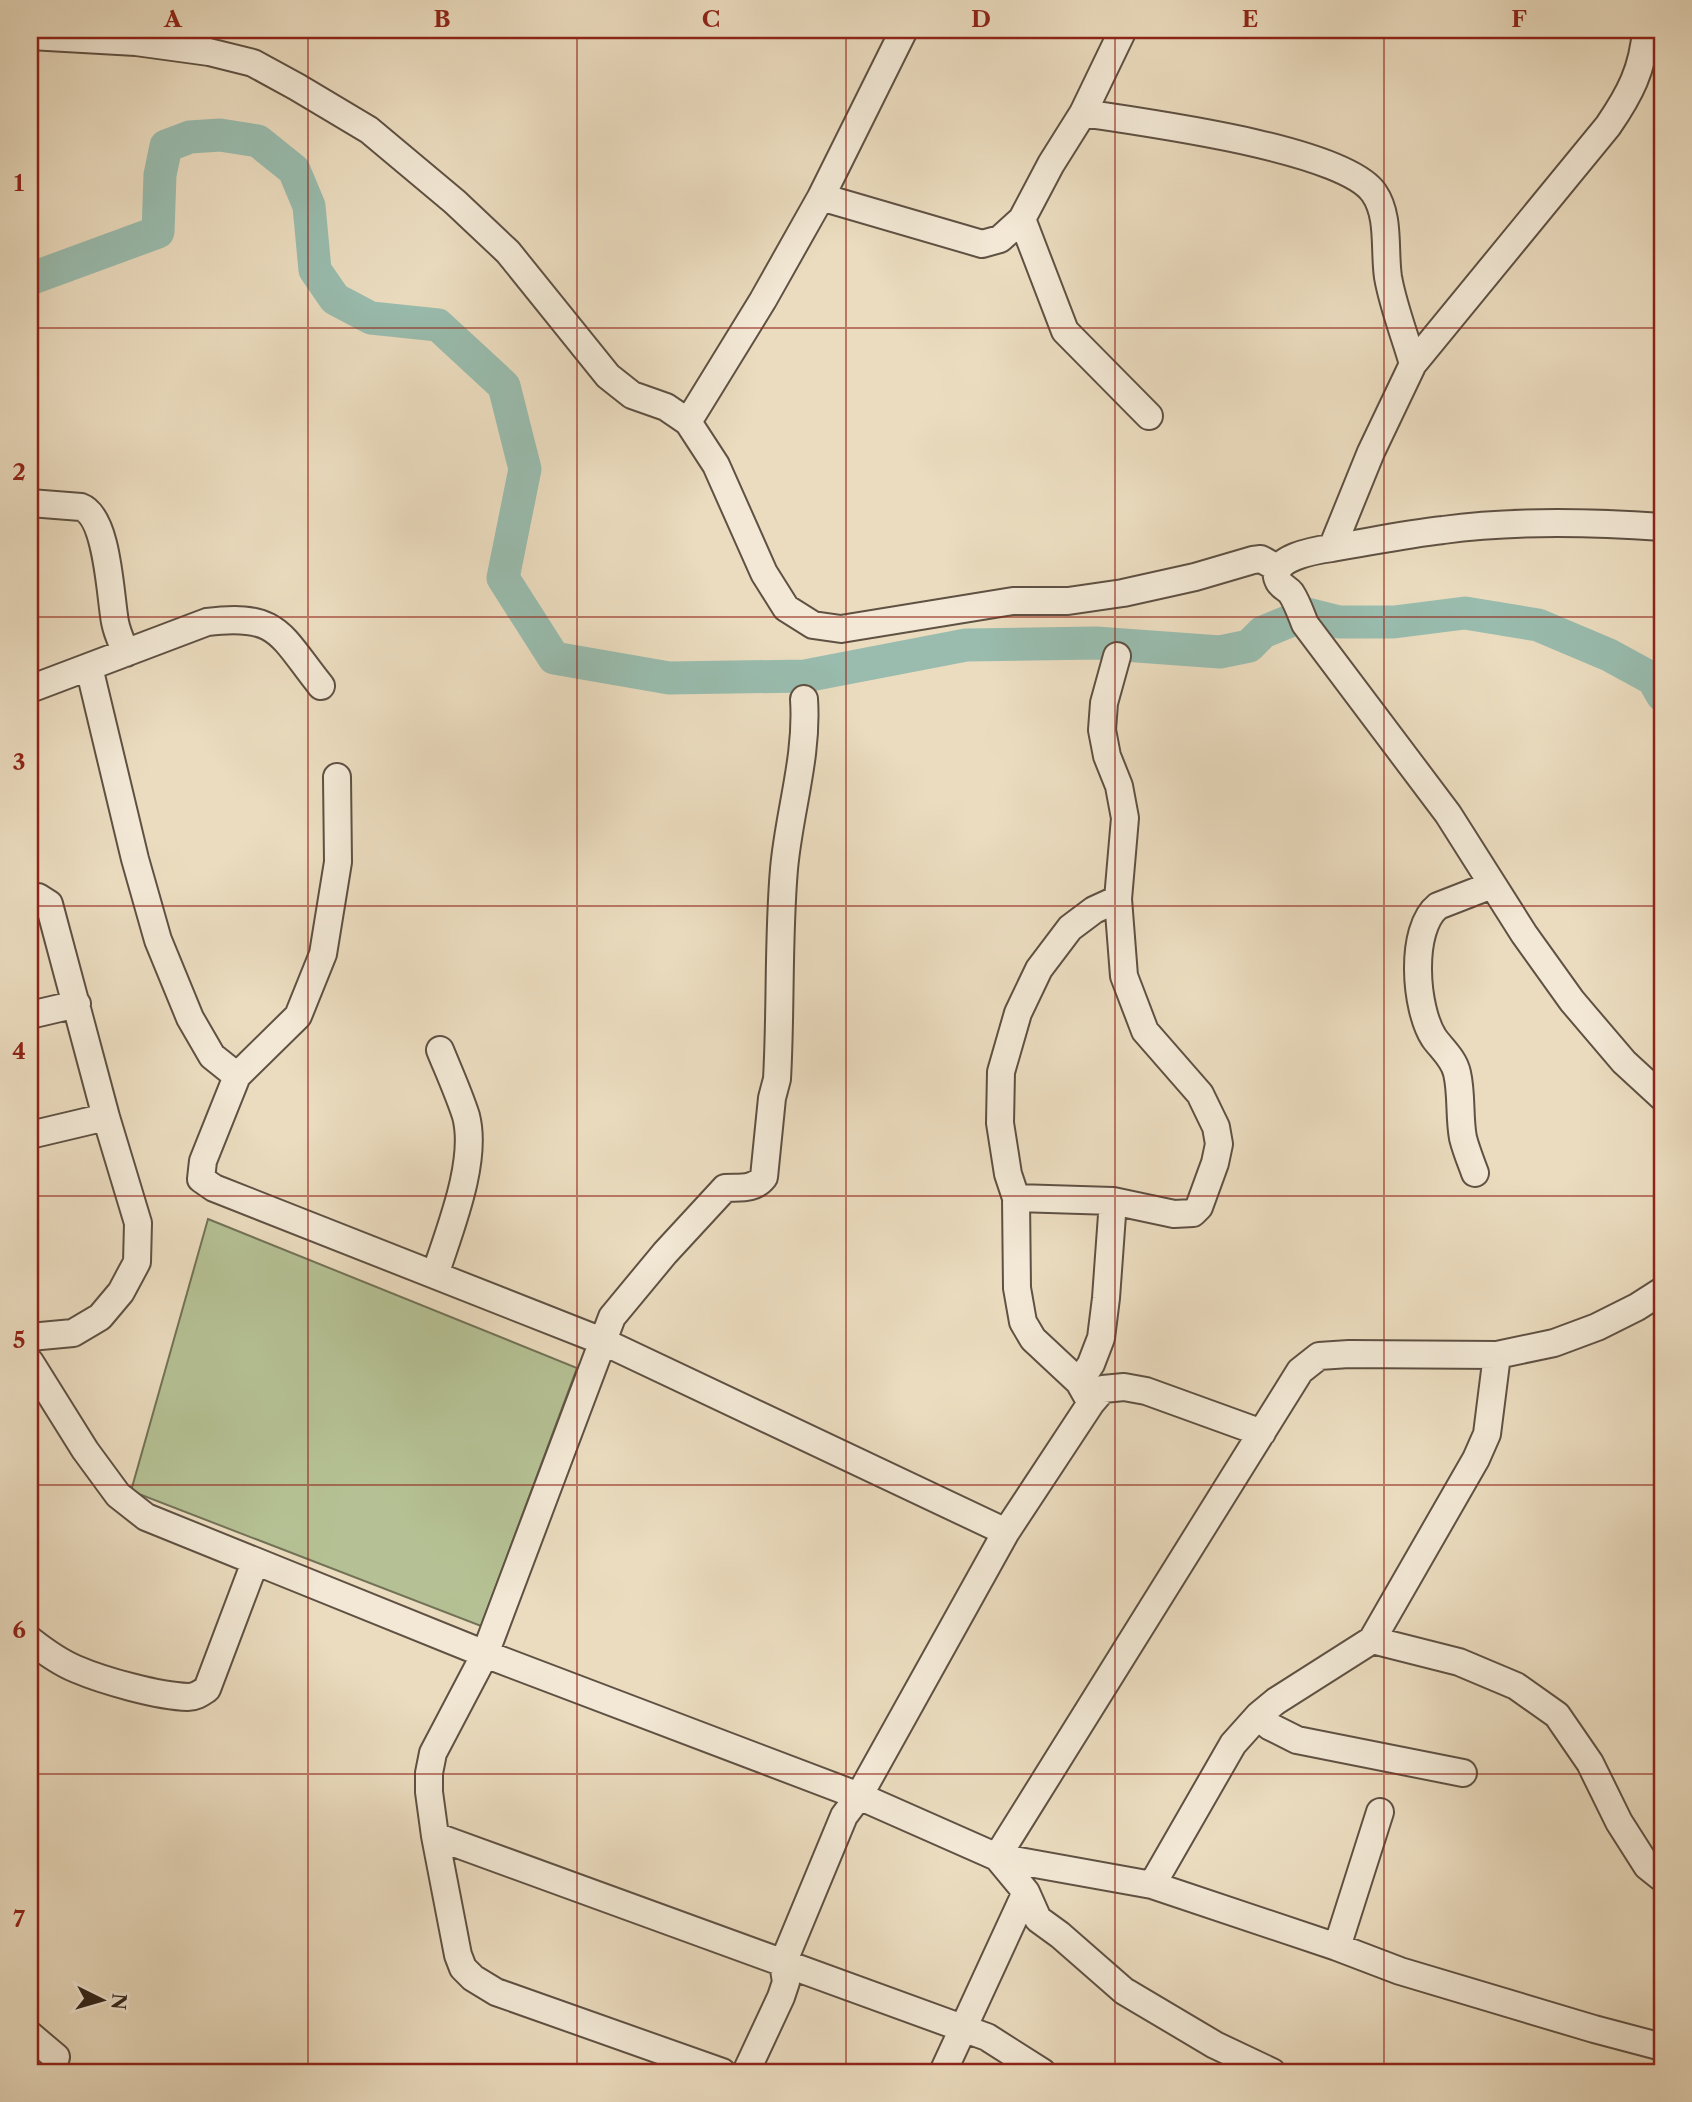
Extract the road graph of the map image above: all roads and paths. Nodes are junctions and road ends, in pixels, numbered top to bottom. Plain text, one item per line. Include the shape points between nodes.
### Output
1 (904, 30) edge
2 (1123, 30) edge
3 (1646, 30) edge
4 (30, 36) edge
5 (1083, 113) junction
6 (821, 197) junction
7 (1022, 219) junction
8 (1413, 364) junction
9 (1149, 416) dead end
10 (688, 422) junction
11 (30, 503) edge
12 (1662, 527) edge
13 (1332, 548) junction
14 (1277, 568) junction
15 (127, 653) junction
16 (1117, 656) dead end
17 (89, 667) junction
18 (321, 686) dead end
19 (30, 689) edge
20 (804, 699) dead end
21 (337, 777) dead end
22 (1492, 885) junction
23 (30, 897) edge
24 (1118, 899) junction
25 (77, 1004) junction
26 (30, 1015) edge
27 (440, 1050) dead end
28 (237, 1076) junction
29 (1662, 1097) edge
30 (106, 1117) junction
31 (30, 1135) edge
32 (1475, 1173) dead end
33 (1016, 1198) junction
34 (1113, 1201) junction
35 (435, 1275) junction
36 (1662, 1291) edge
37 (30, 1338) edge
38 (602, 1341) junction
39 (1497, 1355) junction
40 (30, 1362) edge
41 (1085, 1393) junction
42 (1262, 1433) junction
43 (1006, 1532) junction
44 (255, 1562) junction
45 (30, 1640) edge
46 (1372, 1640) junction
47 (485, 1654) junction
48 (1259, 1715) junction
49 (1463, 1773) dead end
50 (859, 1796) junction
51 (1380, 1812) dead end
52 (435, 1836) junction
53 (997, 1857) junction
54 (1662, 1878) edge
55 (1152, 1885) junction
56 (1027, 1892) junction
57 (1337, 1947) junction
58 (783, 1963) junction
59 (963, 2029) junction
60 (30, 2035) edge
61 (1662, 2047) edge
62 (56, 2057) dead end
63 (722, 2072) edge
64 (746, 2072) edge
65 (943, 2072) edge
66 (1042, 2072) edge
67 (1272, 2072) edge

1 - 6 street
2 - 5 street
3 - 8 street via 1644,54 1631,92 1608,126
4 - 10 street via 209,52 253,63 297,87 369,130 455,202 526,272 608,376 632,395 666,407
5 - 7 street
5 - 8 street via 1262,145 1321,161 1357,177 1374,192 1382,212 1388,278
6 - 7 street via 982,244 1000,239
6 - 10 street
7 - 9 street via 1065,331
8 - 13 street
10 - 14 street via 716,465 764,573 786,608 813,625 841,629 1013,601 1096,597 1261,559
11 - 15 street via 81,508 94,516 105,554 115,625
12 - 13 street via 1593,523 1455,529
13 - 14 street via 1285,560
14 - 22 street via 1279,583 1291,592 1301,615 1448,814
15 - 17 street
15 - 18 street via 207,622 237,618 266,624 281,634
16 - 24 street via 1102,730 1125,818
17 - 19 street
17 - 28 street via 158,940 190,1018 212,1056
20 - 38 street via 803,757 784,870 777,1079 764,1177 747,1188 725,1188 717,1196 619,1308
21 - 28 street via 338,862 323,954 298,1016
22 - 29 street via 1572,1002 1624,1062
22 - 32 street via 1430,912 1424,921 1417,971 1433,1036 1457,1070 1463,1136
23 - 25 street via 50,904
24 - 33 street via 1070,928 1039,969 1018,1013 1001,1072 1000,1123
24 - 34 street via 1124,976 1146,1031 1200,1094 1219,1144 1193,1213 1174,1214
25 - 26 street
25 - 30 street
27 - 35 street via 466,1118 469,1143 467,1168
28 - 35 street via 203,1161 201,1179
30 - 31 street
30 - 37 street via 138,1223 136,1262 121,1292 100,1317 73,1333
33 - 34 street
33 - 41 street via 1017,1289 1023,1322 1033,1339
34 - 41 street via 1101,1338
35 - 38 street
36 - 39 street via 1597,1327 1555,1343
38 - 43 street
38 - 47 street
39 - 42 street via 1319,1356 1300,1371
39 - 46 street via 1487,1434
40 - 44 street via 118,1495 146,1517
41 - 42 street via 1135,1389
41 - 43 street
42 - 53 street
43 - 50 street
44 - 45 street via 207,1689 199,1695 189,1698 155,1692 75,1669
44 - 47 street
46 - 48 street
46 - 54 street via 1459,1662 1516,1686 1557,1715 1590,1763 1647,1866
47 - 50 street
47 - 52 street via 433,1754 429,1773
48 - 49 street via 1269,1726 1297,1740
48 - 55 street via 1233,1744
50 - 53 street
50 - 58 street via 844,1816
51 - 57 street
52 - 58 street
52 - 63 street via 458,1955 472,1978 496,1992
53 - 55 street
53 - 56 street
55 - 57 street
56 - 59 street
56 - 67 street via 1038,1919 1124,1991 1215,2045
57 - 61 street via 1401,1971
58 - 59 street
58 - 64 street via 786,1982
59 - 65 street
59 - 66 street via 1010,2050
60 - 62 street

